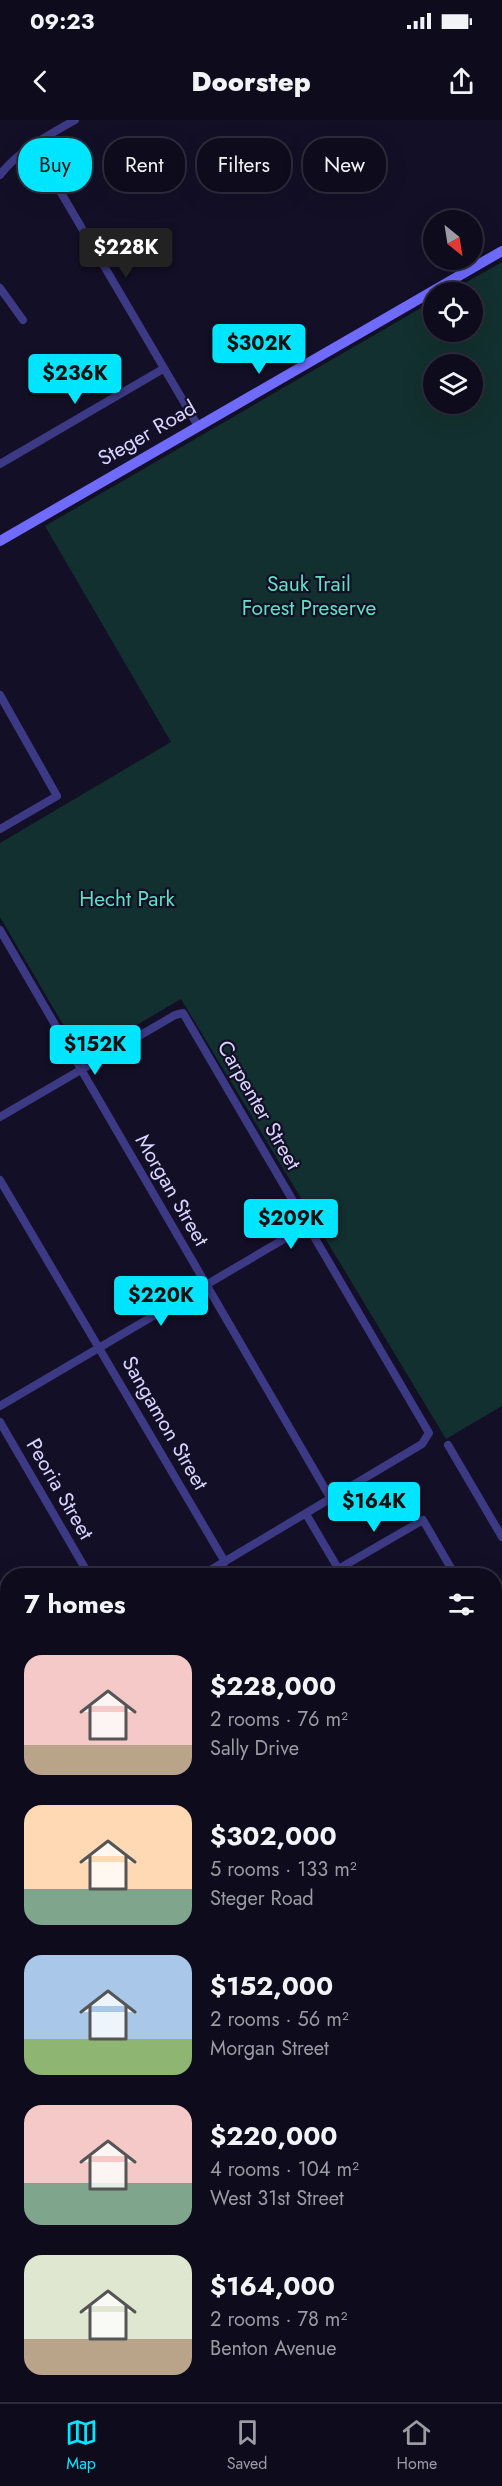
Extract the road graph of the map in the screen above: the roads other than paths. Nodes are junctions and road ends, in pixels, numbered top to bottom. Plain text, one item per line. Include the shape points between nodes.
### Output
1 (75, 120) edge
2 (45, 138) edge
3 (18, 157) edge
4 (0, 174) edge
5 (60, 192) edge
6 (502, 250) edge
7 (0, 288) edge
8 (23, 320) dead end
9 (163, 369) junction
10 (198, 426) junction
11 (0, 464) edge
12 (0, 541) edge
13 (0, 695) edge
14 (0, 829) edge
15 (0, 930) edge
16 (81, 1069) junction
17 (0, 1117) edge
18 (0, 1180) edge
19 (308, 1225) junction
20 (207, 1285) junction
21 (100, 1347) junction
22 (0, 1406) edge
23 (0, 1422) edge
24 (448, 1444) dead end
25 (332, 1499) junction
26 (306, 1514) junction
27 (502, 1537) edge
28 (222, 1563) junction
29 (85, 1568) edge
30 (214, 1568) edge
31 (223, 1568) edge
32 (338, 1568) edge
33 (346, 1568) edge
34 (451, 1568) edge

1 - 2 street
3 - 4 street
5 - 9 street
6 - 10 street, Steger Road
7 - 8 street
9 - 10 street
9 - 11 street
10 - 12 street, Steger Road
13 - 14 street via 57,796
15 - 16 street, Morgan Street
16 - 17 street
16 - 19 street, Carpenter Street via 183,1013
16 - 20 street, Morgan Street
18 - 21 street, Sangamon Street
19 - 20 street
19 - 25 street, Carpenter Street via 429,1433 422,1444
20 - 21 street
20 - 25 street, Morgan Street
21 - 22 street
21 - 28 street, Sangamon Street
23 - 29 street, Peoria Street
24 - 27 street
25 - 26 street
26 - 28 street
26 - 32 street
28 - 30 street
28 - 31 street, Sangamon Street
33 - 34 street via 423,1520

